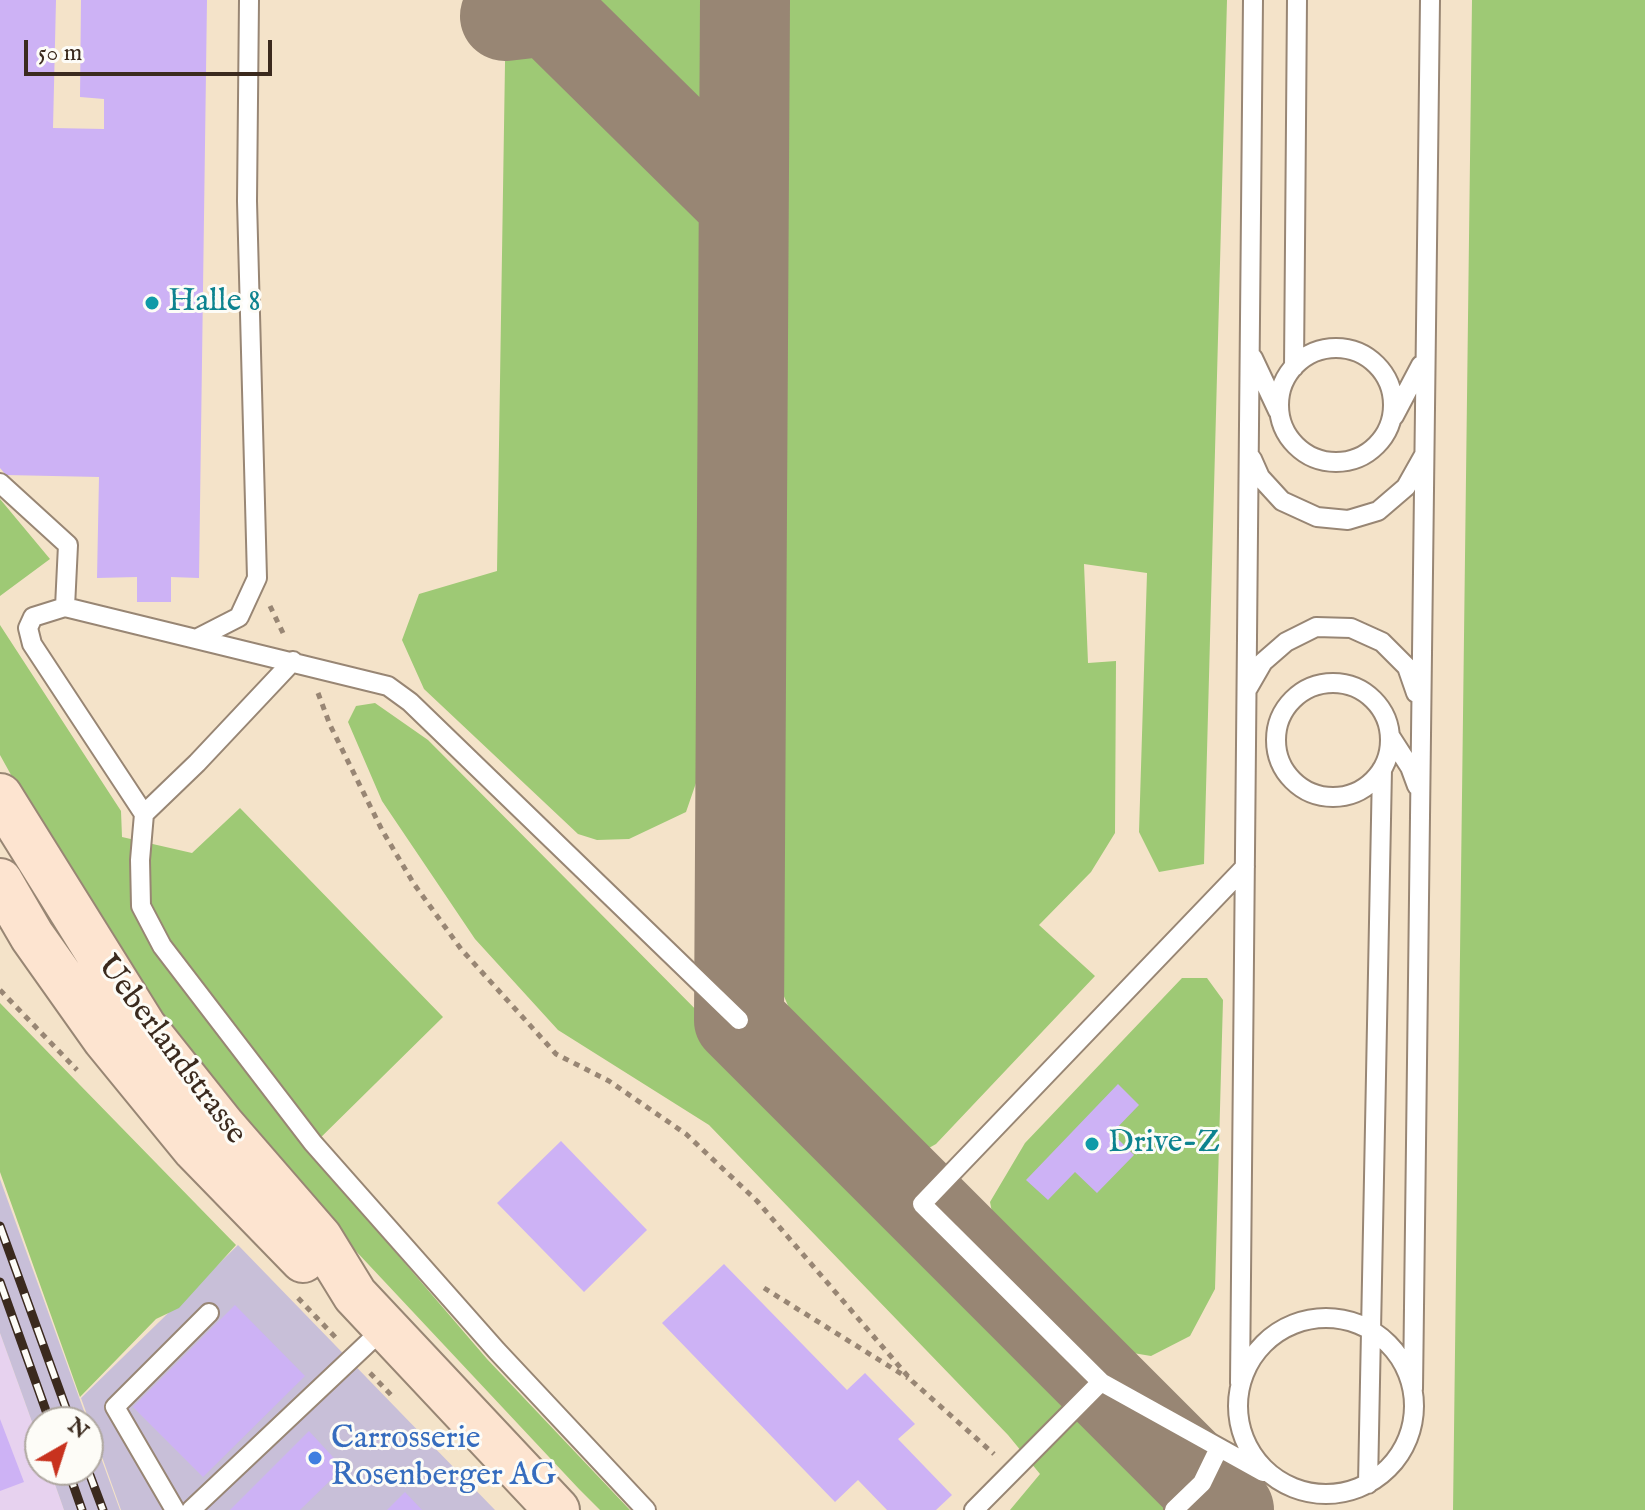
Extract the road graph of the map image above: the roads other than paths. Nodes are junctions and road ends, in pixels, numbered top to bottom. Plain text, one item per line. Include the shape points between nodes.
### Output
1 (249, 0) edge
2 (1253, 0) edge
3 (1297, 0) edge
4 (1430, 0) edge
5 (1250, 352) junction
6 (1426, 353) junction
7 (1294, 367) junction
8 (1280, 415) junction
9 (1392, 419) junction
10 (1249, 453) junction
11 (1425, 454) junction
12 (0, 483) edge
13 (65, 607) junction
14 (198, 638) junction
15 (301, 663) junction
16 (1247, 690) junction
17 (1421, 707) junction
18 (1276, 730) junction
19 (1390, 736) junction
20 (1382, 769) junction
21 (1246, 782) junction
22 (0, 796) edge
23 (1420, 796) junction
24 (144, 814) junction
25 (1245, 867) junction
26 (0, 881) edge
27 (739, 1020) dead end
28 (355, 1295) junction
29 (209, 1313) dead end
30 (385, 1327) junction
31 (1371, 1331) junction
32 (1101, 1382) junction
33 (1240, 1383) junction
34 (1413, 1389) junction
35 (1219, 1448) junction
36 (1285, 1484) junction
37 (1368, 1484) junction
38 (175, 1510) edge
39 (191, 1510) edge
40 (557, 1510) edge
41 (646, 1510) edge
42 (974, 1510) edge
43 (1174, 1510) edge

1 - 14 lane via 247,201 257,578 239,617
2 - 5 lane
3 - 7 lane
4 - 6 lane
5 - 8 lane
5 - 10 lane
6 - 9 lane
6 - 11 lane
7 - 8 lane via 1280,395
7 - 9 lane via 1317,351 1336,348 1369,358 1390,384
8 - 9 lane via 1286,434 1299,449 1336,462 1373,450
10 - 11 lane via 1260,477 1282,501 1317,517 1348,520 1378,511 1406,487
10 - 16 lane
11 - 17 lane
12 - 13 lane via 68,545
13 - 14 lane
13 - 24 lane via 33,617 28,628 32,644
14 - 15 lane
15 - 24 lane
15 - 27 lane via 388,686 410,702
16 - 17 lane via 1263,662 1286,642 1316,627 1351,628 1382,642 1407,667
16 - 21 lane
17 - 23 lane
18 - 19 lane via 1282,711 1296,696 1332,682 1365,693 1386,720
18 - 20 lane via 1282,768 1312,794 1352,794
18 - 21 lane
19 - 20 lane
19 - 23 lane via 1410,767
20 - 31 lane
21 - 25 lane
22 - 28 main road, Ueberlandstrasse via 144,1027 320,1238
23 - 34 lane
24 - 41 lane via 141,906 162,946 313,1143
25 - 32 lane via 922,1204
25 - 33 lane
26 - 28 main road, Ueberlandstrasse via 105,1039 195,1149 297,1255
28 - 30 main road, Ueberlandstrasse
29 - 38 lane via 115,1407
30 - 39 lane
30 - 40 main road, Ueberlandstrasse
31 - 33 lane via 1329,1317 1299,1321 1273,1335 1253,1356
31 - 34 lane via 1402,1361
31 - 37 lane
32 - 35 lane
32 - 42 lane
33 - 36 lane via 1238,1412 1245,1441 1261,1466
34 - 37 lane via 1414,1417 1406,1444 1390,1467
35 - 36 lane
35 - 43 lane via 1202,1483
36 - 37 lane via 1313,1493 1341,1493

